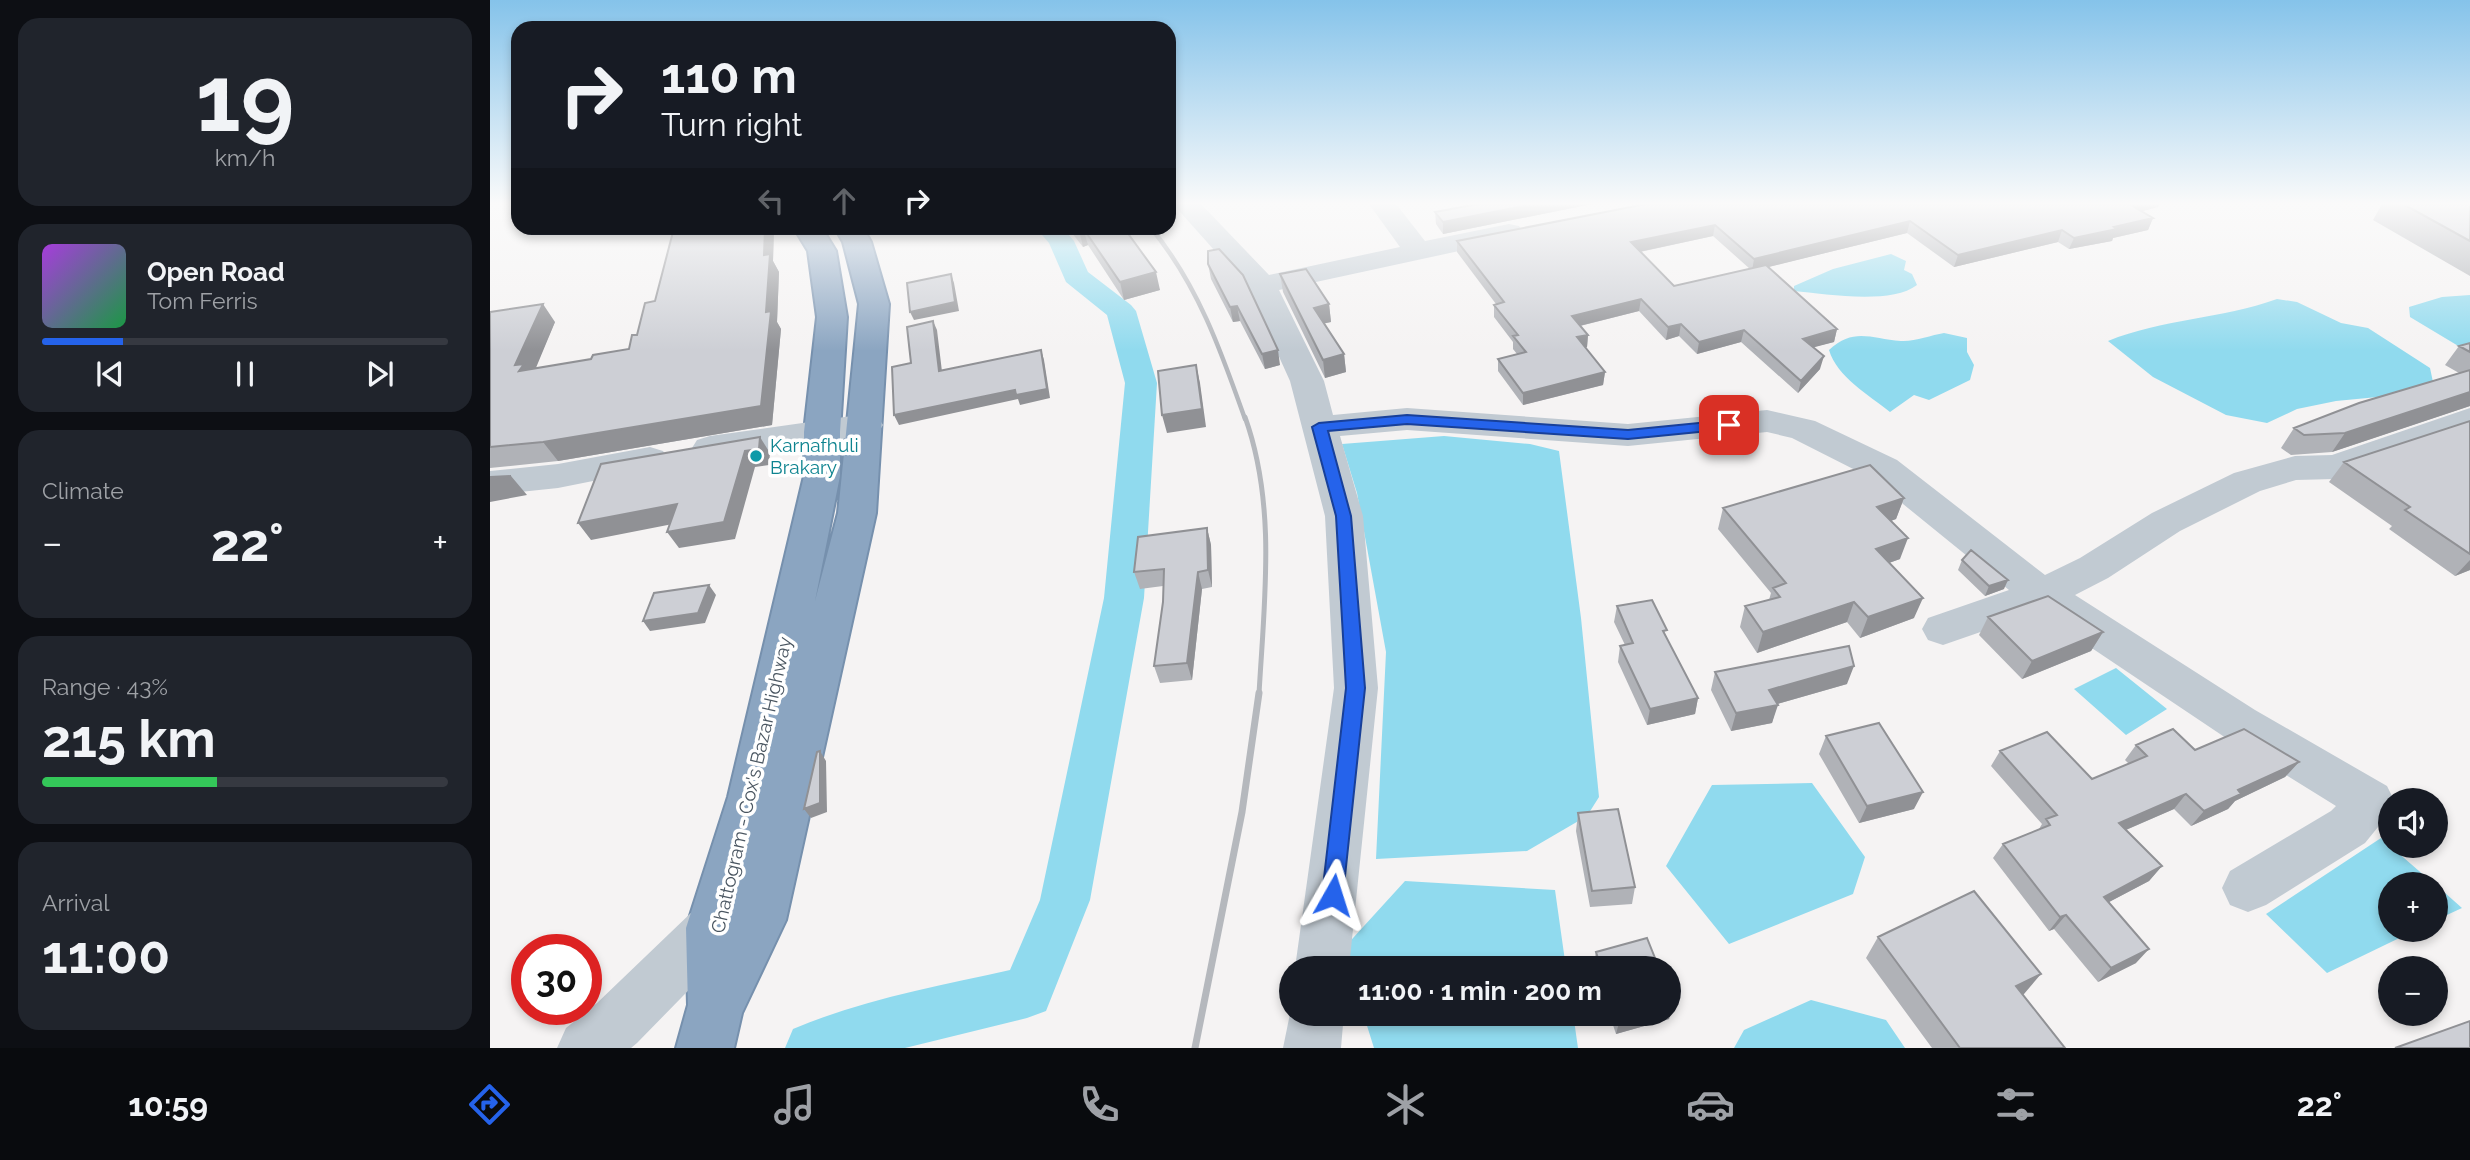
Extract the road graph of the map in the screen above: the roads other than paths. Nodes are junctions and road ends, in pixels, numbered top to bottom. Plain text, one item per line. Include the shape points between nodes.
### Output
1 (822, 253) edge
2 (860, 253) edge
3 (1232, 253) edge
4 (1404, 253) edge
5 (1262, 285) junction
6 (2470, 419) edge
7 (866, 425) junction
8 (1319, 427) junction
9 (822, 432) junction
10 (490, 483) edge
11 (2042, 594) junction
12 (1943, 629) dead end
13 (2248, 888) dead end
14 (737, 924) junction
15 (1323, 956) edge
16 (1315, 1026) edge
17 (710, 1027) edge
18 (586, 1048) edge
19 (1312, 1048) edge

1 - 9 highway, Chattogram - Cox's Bazar Highway via 832,317
2 - 7 highway, Chattogram - Cox's Bazar Highway via 874,304
3 - 5 street
4 - 5 street
5 - 8 street via 1307,381
6 - 11 street via 2334,467 2295,468 2247,482 2166,522 2094,568
7 - 9 street
7 - 14 highway, Chattogram - Cox's Bazar Highway via 857,513
8 - 11 street via 1407,419 1628,435 1767,421 1802,429 1884,469
8 - 15 street via 1343,516 1356,688
9 - 10 street
9 - 14 highway, Chattogram - Cox's Bazar Highway via 821,476 758,770
11 - 12 street
11 - 13 street via 2239,723 2370,801 2348,827
14 - 17 highway, Chattogram - Cox's Bazar Highway
14 - 18 street
16 - 19 street

